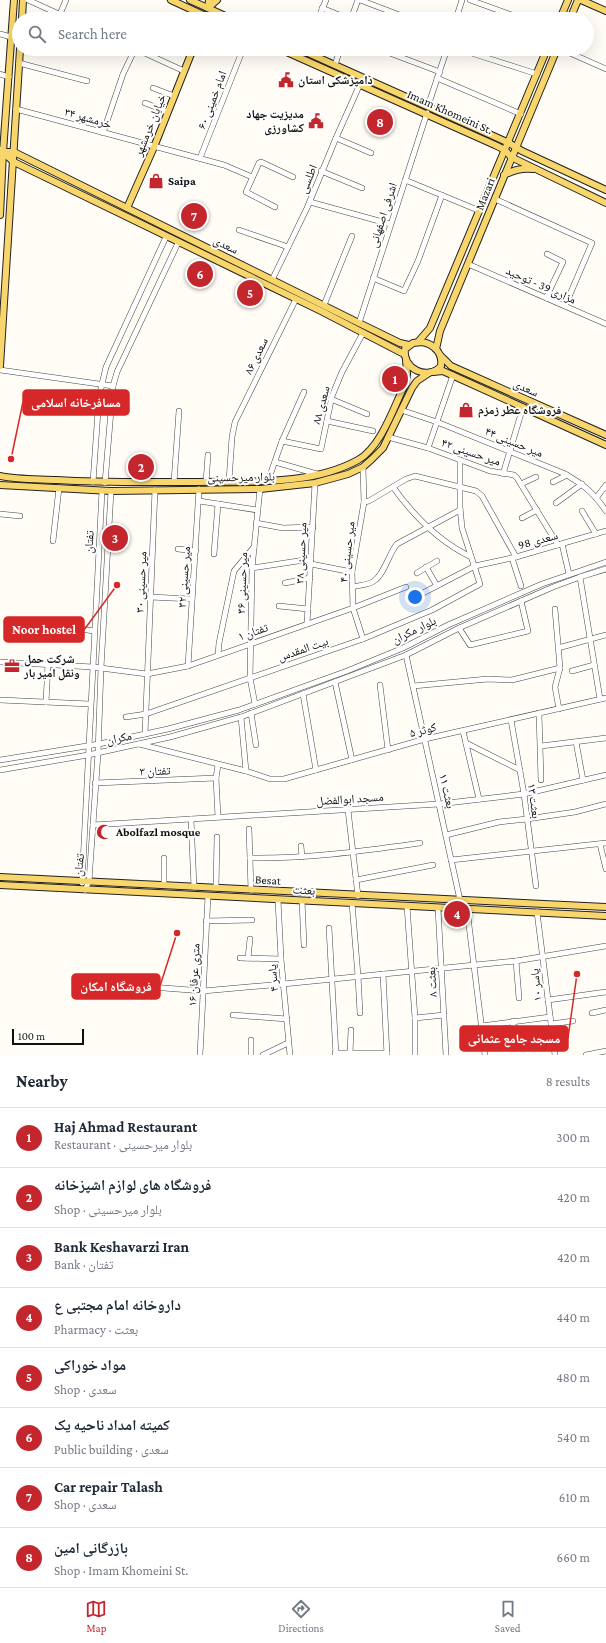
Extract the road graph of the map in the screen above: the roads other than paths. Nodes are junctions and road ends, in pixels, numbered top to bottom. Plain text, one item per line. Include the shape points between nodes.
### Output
1 (14, 0) edge
2 (23, 0) edge
3 (28, 0) edge
4 (66, 0) edge
5 (171, 0) edge
6 (190, 0) edge
7 (209, 0) edge
8 (217, 0) edge
9 (326, 0) edge
10 (359, 0) edge
11 (462, 0) edge
12 (470, 0) edge
13 (568, 0) edge
14 (579, 0) edge
15 (208, 8) junction
16 (322, 8) junction
17 (606, 11) edge
18 (13, 12) edge
19 (22, 12) edge
20 (55, 12) edge
21 (61, 12) edge
22 (195, 12) edge
23 (207, 12) edge
24 (217, 12) edge
25 (321, 12) edge
26 (332, 12) edge
27 (353, 12) edge
28 (391, 12) edge
29 (458, 12) edge
30 (503, 12) edge
31 (563, 12) edge
32 (573, 12) edge
33 (12, 25) edge
34 (0, 34) edge
35 (11, 38) junction
36 (20, 56) edge
37 (132, 56) edge
38 (151, 56) edge
39 (190, 56) edge
40 (240, 56) edge
41 (296, 56) edge
42 (316, 56) edge
43 (338, 56) edge
44 (398, 56) edge
45 (445, 56) edge
46 (481, 56) edge
47 (544, 56) edge
48 (554, 56) edge
49 (577, 56) edge
50 (19, 63) junction
51 (335, 65) junction
52 (606, 69) edge
53 (184, 71) junction
54 (440, 72) junction
55 (0, 74) edge
56 (537, 74) junction
57 (9, 77) junction
58 (437, 78) junction
59 (87, 82) dead end
60 (360, 84) junction
61 (153, 88) dead end
62 (174, 96) junction
63 (145, 103) dead end
64 (16, 109) junction
65 (427, 110) junction
66 (168, 112) junction
67 (521, 114) junction
68 (103, 133) junction
69 (336, 138) junction
70 (508, 143) junction
71 (154, 147) junction
72 (516, 148) junction
73 (505, 150) junction
74 (1, 151) edge
75 (14, 152) junction
76 (371, 153) dead end
77 (511, 157) junction
78 (200, 158) junction
79 (14, 162) junction
80 (538, 169) junction
81 (321, 171) junction
82 (504, 175) junction
83 (293, 177) dead end
84 (252, 178) junction
85 (405, 180) junction
86 (362, 188) dead end
87 (606, 190) edge
88 (442, 195) junction
89 (494, 199) junction
90 (310, 202) junction
91 (606, 203) edge
92 (275, 207) dead end
93 (127, 208) junction
94 (480, 212) junction
95 (0, 215) edge
96 (390, 224) junction
97 (239, 230) dead end
98 (352, 236) dead end
99 (166, 237) junction
100 (178, 243) junction
101 (288, 247) junction
102 (547, 254) dead end
103 (468, 264) junction
104 (373, 278) junction
105 (272, 280) junction
106 (546, 298) junction
107 (296, 299) junction
108 (324, 305) junction
109 (565, 306) junction
110 (359, 323) junction
111 (606, 324) edge
112 (363, 333) junction
113 (418, 342) junction
114 (408, 345) junction
115 (436, 349) junction
116 (441, 356) junction
117 (405, 357) junction
118 (0, 366) edge
119 (0, 370) edge
120 (431, 372) junction
121 (452, 375) junction
122 (101, 383) junction
123 (113, 386) junction
124 (304, 392) dead end
125 (331, 399) junction
126 (523, 407) junction
127 (402, 410) junction
128 (179, 411) dead end
129 (367, 414) dead end
130 (327, 421) junction
131 (437, 422) junction
132 (373, 431) dead end
133 (606, 435) edge
134 (388, 437) junction
135 (282, 441) junction
136 (606, 445) edge
137 (428, 448) junction
138 (509, 451) junction
139 (208, 455) dead end
140 (460, 460) junction
141 (275, 462) junction
142 (363, 467) junction
143 (317, 474) junction
144 (503, 474) junction
145 (567, 475) junction
146 (0, 476) edge
147 (536, 477) dead end
148 (46, 479) junction
149 (229, 481) junction
150 (268, 481) junction
151 (92, 482) junction
152 (105, 482) junction
153 (174, 482) junction
154 (206, 482) junction
155 (553, 482) dead end
156 (316, 483) junction
157 (521, 484) junction
158 (582, 484) junction
159 (0, 485) edge
160 (606, 485) edge
161 (393, 487) junction
162 (461, 487) junction
163 (46, 488) junction
164 (59, 488) junction
165 (199, 489) junction
166 (260, 489) junction
167 (155, 490) junction
168 (102, 491) junction
169 (111, 491) junction
170 (596, 497) junction
171 (199, 501) junction
172 (364, 502) junction
173 (556, 503) dead end
174 (218, 504) junction
175 (257, 510) junction
176 (460, 510) junction
177 (537, 510) junction
178 (582, 511) dead end
179 (606, 511) edge
180 (0, 514) edge
181 (20, 516) dead end
182 (522, 518) dead end
183 (256, 523) junction
184 (313, 527) junction
185 (428, 527) junction
186 (606, 531) edge
187 (596, 534) junction
188 (53, 541) dead end
189 (560, 545) junction
190 (254, 547) junction
191 (178, 549) dead end
192 (196, 551) junction
193 (214, 554) dead end
194 (471, 557) junction
195 (514, 557) junction
196 (437, 561) dead end
197 (311, 562) junction
198 (606, 562) edge
199 (475, 566) junction
200 (426, 567) junction
201 (252, 568) junction
202 (606, 569) edge
203 (352, 572) junction
204 (417, 573) dead end
205 (569, 574) junction
206 (580, 577) junction
207 (310, 578) junction
208 (285, 583) dead end
209 (437, 586) junction
210 (521, 586) dead end
211 (352, 587) junction
212 (406, 587) dead end
213 (423, 593) dead end
214 (150, 597) junction
215 (192, 599) junction
216 (521, 601) junction
217 (279, 606) dead end
218 (353, 608) junction
219 (555, 609) dead end
220 (308, 610) junction
221 (33, 622) dead end
222 (307, 624) junction
223 (459, 628) junction
224 (94, 631) junction
225 (606, 635) edge
226 (363, 639) junction
227 (590, 640) junction
228 (251, 644) junction
229 (558, 648) junction
230 (218, 655) junction
231 (406, 655) junction
232 (0, 662) edge
233 (48, 664) junction
234 (594, 665) junction
235 (188, 666) junction
236 (93, 667) junction
237 (101, 668) junction
238 (560, 668) junction
239 (572, 672) dead end
240 (148, 674) junction
241 (250, 678) junction
242 (335, 682) junction
243 (311, 683) junction
244 (380, 685) dead end
245 (413, 686) junction
246 (313, 690) junction
247 (303, 694) junction
248 (606, 698) edge
249 (600, 699) junction
250 (0, 700) edge
251 (46, 702) junction
252 (90, 704) junction
253 (255, 704) junction
254 (559, 709) junction
255 (230, 712) joint
256 (250, 713) junction
257 (539, 713) junction
258 (146, 714) junction
259 (126, 717) dead end
260 (241, 717) junction
261 (510, 720) junction
262 (463, 731) junction
263 (145, 734) junction
264 (606, 738) edge
265 (425, 739) junction
266 (576, 742) junction
267 (466, 743) junction
268 (99, 744) junction
269 (138, 744) junction
270 (256, 744) dead end
271 (88, 746) junction
272 (541, 746) junction
273 (388, 750) junction
274 (98, 753) junction
275 (88, 755) junction
276 (0, 760) edge
277 (352, 760) junction
278 (218, 765) junction
279 (0, 770) edge
280 (316, 770) junction
281 (520, 770) junction
282 (246, 771) junction
283 (606, 775) edge
284 (216, 778) junction
285 (541, 780) dead end
286 (584, 780) junction
287 (95, 783) junction
288 (524, 794) junction
289 (479, 799) junction
290 (439, 804) junction
291 (606, 804) edge
292 (348, 810) junction
293 (218, 818) junction
294 (191, 819) junction
295 (527, 819) junction
296 (92, 825) junction
297 (249, 829) dead end
298 (446, 835) junction
299 (217, 836) dead end
300 (420, 843) dead end
301 (603, 844) edge
302 (301, 846) dead end
303 (531, 851) junction
304 (353, 852) junction
305 (302, 857) junction
306 (164, 858) dead end
307 (250, 858) junction
308 (451, 860) junction
309 (434, 865) dead end
310 (606, 869) edge
311 (0, 877) edge
312 (356, 880) junction
313 (81, 881) junction
314 (89, 882) junction
315 (0, 885) edge
316 (164, 885) junction
317 (536, 886) dead end
318 (194, 887) junction
319 (216, 888) junction
320 (85, 890) junction
321 (251, 890) junction
322 (290, 892) junction
323 (208, 896) junction
324 (358, 896) junction
325 (278, 900) junction
326 (290, 900) junction
327 (460, 900) junction
328 (302, 901) junction
329 (352, 904) junction
330 (407, 906) junction
331 (606, 907) edge
332 (438, 908) junction
333 (467, 909) junction
334 (537, 912) junction
335 (606, 916) edge
336 (252, 920) dead end
337 (206, 921) junction
338 (328, 928) dead end
339 (250, 939) dead end
340 (304, 945) dead end
341 (606, 946) edge
342 (543, 957) junction
343 (240, 958) dead end
344 (248, 958) junction
345 (281, 959) junction
346 (516, 961) junction
347 (474, 966) junction
348 (440, 968) junction
349 (412, 971) junction
350 (383, 974) junction
351 (358, 976) junction
352 (331, 980) junction
353 (283, 984) junction
354 (151, 987) dead end
355 (203, 991) junction
356 (606, 992) edge
357 (519, 998) dead end
358 (548, 1000) junction
359 (606, 1010) edge
360 (592, 1013) dead end
361 (360, 1014) dead end
362 (233, 1015) dead end
363 (444, 1015) junction
364 (550, 1017) junction
365 (415, 1018) junction
366 (287, 1019) junction
367 (573, 1020) dead end
368 (513, 1021) junction
369 (551, 1024) junction
370 (482, 1026) junction
371 (351, 1030) dead end
372 (514, 1037) dead end
373 (251, 1040) dead end
374 (288, 1043) junction
375 (606, 1051) edge
376 (350, 1053) junction
377 (336, 1054) edge
378 (387, 1054) edge
379 (200, 1055) edge
380 (251, 1055) edge
381 (263, 1055) edge
382 (290, 1055) edge
383 (416, 1055) edge
384 (446, 1055) edge
385 (485, 1055) edge
386 (555, 1055) edge
387 (586, 1055) edge

1 - 18 main road
2 - 19 main road
3 - 20 street
4 - 21 street
5 - 22 main road
6 - 15 main road
7 - 15 main road
8 - 15 main road
9 - 16 street
10 - 27 street
10 - 28 street
11 - 29 street
12 - 30 street
13 - 31 main road
14 - 17 main road
14 - 32 main road
15 - 23 main road
15 - 24 main road
16 - 25 street
16 - 26 street
33 - 35 main road
34 - 35 street
35 - 57 main road
36 - 50 main road
37 - 68 street
38 - 53 street
39 - 53 main road, خیابان خرمشهر
40 - 78 street, امام خمینی ۶۰
41 - 60 main road, Imam Khomeini St.
42 - 51 main road, Imam Khomeini St.
43 - 51 street
44 - 54 street
45 - 54 street, اشرفی اصفهانی
46 - 56 street
47 - 56 main road, Mazari
48 - 72 main road, Mazari
49 - 52 street
50 - 59 street
50 - 64 main road
51 - 65 main road, Imam Khomeini St.
53 - 62 main road, خیابان خرمشهر
54 - 58 street, اشرفی اصفهانی
55 - 57 street
56 - 67 main road, Mazari
57 - 74 main road
58 - 65 street, اشرفی اصفهانی
58 - 67 street
60 - 65 main road, Imam Khomeini St.
60 - 69 street, اطلسی
61 - 62 street
62 - 66 main road, خیابان خرمشهر
63 - 66 street
64 - 68 street, خرمشهر ۳۴
64 - 75 main road
65 - 70 main road, Imam Khomeini St.
65 - 73 main road, Imam Khomeini St.
65 - 85 street, اشرفی اصفهانی
66 - 71 main road, خیابان خرمشهر
67 - 70 main road, Mazari
68 - 71 street, خرمشهر ۳۴
69 - 76 street
69 - 81 street, اطلسی
70 - 72 main road, Imam Khomeini St.
70 - 73 main road, Mazari
71 - 78 street, خرمشهر ۳۴
71 - 93 main road, خیابان خرمشهر
72 - 77 main road, Mazari
72 - 87 main road, Imam Khomeini St.
73 - 77 main road, Imam Khomeini St.
73 - 94 main road, Mazari
74 - 75 main road
74 - 79 main road, سعدی
74 - 95 main road
75 - 79 main road
75 - 93 main road, سعدی
77 - 80 main road, Imam Khomeini St.
77 - 82 main road, Mazari
78 - 84 street, خرمشهر ۳۴ via 224,165
79 - 99 main road, سعدی
79 - 118 main road
80 - 82 main road via 514,169
80 - 91 main road, Imam Khomeini St.
81 - 86 street
81 - 90 street, اطلسی
82 - 89 main road, Mazari
83 - 84 street via 260,162
84 - 92 street via 246,192
85 - 88 street
85 - 96 street, اشرفی اصفهانی
88 - 94 street
88 - 104 street via 404,291
89 - 103 main road, Mazari
89 - 109 street via 592,243
90 - 96 street
90 - 101 street, اطلسی
93 - 105 main road, سعدی
94 - 113 main road, Mazari via 430,328
96 - 104 street, اشرفی اصفهانی
97 - 101 street
98 - 108 street
99 - 100 main road, سعدی
99 - 122 street
100 - 107 main road, سعدی
100 - 123 street via 117,372
101 - 105 street, اطلسی
102 - 106 street via 562,262
103 - 106 street, مزاری 39 - توحید
103 - 115 main road, Mazari via 440,331
104 - 110 street, اشرفی اصفهانی
105 - 108 main road, سعدی
106 - 109 street, مزاری 39 - توحید
107 - 112 main road, سعدی
107 - 149 street, سعدی ۸۶ via 235,422
108 - 110 main road, سعدی
109 - 111 street, مزاری 39 - توحید
110 - 114 main road, سعدی
112 - 117 main road, سعدی
112 - 125 street, سعدی ۸۸
113 - 114 main road
113 - 115 main road via 429,344
114 - 117 main road
115 - 116 main road
116 - 120 main road via 441,366
116 - 133 main road, سعدی via 451,366
117 - 120 main road via 410,366 417,371
117 - 143 main road, بلوار میرحسینی via 405,384 376,443 358,460
119 - 122 street
120 - 121 main road, سعدی via 443,371
120 - 127 main road, بلوار میرحسینی via 417,381
121 - 126 main road, سعدی
121 - 131 street
122 - 123 street
122 - 151 street
123 - 152 street
124 - 135 street
125 - 129 street
125 - 130 street, سعدی ۸۸
126 - 136 main road, سعدی
126 - 138 street
127 - 131 street, میر حسینی ۴۴
127 - 134 main road, بلوار میرحسینی
128 - 153 street
130 - 132 street
130 - 135 street, سعدی ۸۸ via 321,449
131 - 137 street
131 - 138 street, میر حسینی ۴۴
134 - 137 street, میر حسینی ۴۲
134 - 142 main road, بلوار میرحسینی via 383,448
135 - 141 street
137 - 140 street, میر حسینی ۴۲
138 - 144 street
138 - 145 street, میر حسینی ۴۴
139 - 154 street
140 - 144 street, میر حسینی ۴۲
140 - 162 street
141 - 143 street
141 - 150 street
142 - 156 main road, بلوار میرحسینی
142 - 172 street, میر حسینی ۴۰
143 - 150 main road, بلوار میرحسینی
144 - 157 street, میر حسینی ۴۲ via 514,476
145 - 155 street
145 - 158 street, میر حسینی ۴۴
146 - 148 main road, بلوار میرحسینی
147 - 157 street
148 - 151 main road, بلوار میرحسینی
148 - 163 main road
149 - 150 main road, بلوار میرحسینی
149 - 154 main road, بلوار میرحسینی
151 - 152 main road, بلوار میرحسینی
152 - 153 main road, بلوار میرحسینی
153 - 154 main road, بلوار میرحسینی
156 - 166 main road, بلوار میرحسینی
156 - 184 street, میر حسینی ۳۸
157 - 177 street, میر حسینی ۴۲
158 - 170 street, میر حسینی ۴۴
158 - 173 street
159 - 163 main road, بلوار میرحسینی
160 - 170 street
161 - 162 street via 415,476
161 - 172 street
161 - 185 street via 406,505
162 - 176 street
162 - 195 street via 480,494
163 - 164 main road, بلوار میرحسینی
164 - 168 main road, بلوار میرحسینی
164 - 188 street
165 - 166 main road, بلوار میرحسینی
165 - 167 main road, بلوار میرحسینی
165 - 171 street, میر حسینی ۳۲
166 - 175 street, میر حسینی ۳۶
167 - 169 main road, بلوار میرحسینی
167 - 214 street, میر حسینی ۳۰
168 - 169 main road, بلوار میرحسینی
168 - 224 street, تفتان
169 - 237 street, تفتان
170 - 179 street, میر حسینی ۴۴
171 - 174 street
171 - 192 street, میر حسینی ۳۲
172 - 203 street, میر حسینی ۴۰
174 - 175 street
174 - 193 street
175 - 183 street, میر حسینی ۳۶
176 - 185 street
176 - 194 street via 462,528
177 - 182 street
177 - 189 street, میر حسینی ۴۲
178 - 187 street
180 - 181 street
183 - 184 street via 282,528
183 - 190 street, میر حسینی ۳۶
184 - 197 street, میر حسینی ۳۸
185 - 194 street via 456,550
185 - 211 street via 397,544 374,581
186 - 187 street, سعدی 98
187 - 189 street, سعدی 98
189 - 195 street, سعدی 98
189 - 205 street, میر حسینی ۴۲
190 - 201 street, میر حسینی ۳۶
190 - 230 street via 234,571
191 - 192 street
192 - 215 street, میر حسینی ۳۲
194 - 199 street
195 - 199 street, سعدی 98
195 - 210 street
196 - 200 street
197 - 201 street
197 - 203 street
197 - 207 street, میر حسینی ۳۸
198 - 205 street, بلوار مکران
199 - 209 street, سعدی 98
199 - 226 street, بیت المقدس via 480,584 432,610
200 - 204 street
200 - 209 street
201 - 228 street, میر حسینی ۳۶
202 - 206 street, بلوار مکران
203 - 211 street, میر حسینی ۴۰
205 - 243 street, بلوار مکران via 448,625 403,648
206 - 216 street, بلوار مکران
206 - 227 street
207 - 208 street
207 - 220 street, میر حسینی ۳۸
209 - 213 street, سعدی 98
211 - 218 street, میر حسینی ۴۰
212 - 218 street, تفتان ۱
214 - 215 street
214 - 240 street, میر حسینی ۳۰
215 - 235 street, میر حسینی ۳۲
216 - 223 street, بلوار مکران
216 - 223 street via 528,631 470,645
217 - 220 street
218 - 222 street, تفتان ۱
218 - 226 street, میر حسینی ۴۰
219 - 229 street
220 - 222 street, میر حسینی ۳۸
221 - 224 street
222 - 228 street, تفتان ۱
223 - 231 street, بلوار مکران
224 - 236 street, تفتان
225 - 227 street
226 - 241 street, بیت المقدس
227 - 229 street
227 - 234 street
228 - 230 street, تفتان ۱
228 - 241 street, میر حسینی ۳۶
229 - 238 street
230 - 235 street, تفتان ۱
231 - 242 street, بلوار مکران
231 - 245 street, بعثت ۱۱
232 - 233 street, تفتان ۱
233 - 236 street, تفتان ۱
233 - 251 street
234 - 239 street
234 - 249 street
235 - 240 street, تفتان ۱
236 - 237 street, تفتان ۱
236 - 252 street, تفتان
237 - 240 street, تفتان ۱
237 - 268 street, تفتان
238 - 245 street via 512,680 488,679
238 - 254 street via 555,687
240 - 258 street, میر حسینی ۳۰
241 - 253 street, میر حسینی ۳۶
241 - 258 street, بیت المقدس
242 - 246 street, بلوار مکران
242 - 277 street
243 - 246 street
243 - 253 street, بلوار مکران
244 - 273 street
245 - 265 street, بعثت ۱۱
246 - 247 street, بلوار مکران
247 - 256 street, بلوار مکران
247 - 280 street
248 - 249 street, کوثر ۵
249 - 254 street, کوثر ۵
250 - 251 street
251 - 252 street
252 - 271 street, تفتان
253 - 255 street, بلوار مکران
254 - 257 street, کوثر ۵
255 - 263 street, مکران
256 - 260 street, بلوار مکران
256 - 270 street
257 - 261 street, کوثر ۵
257 - 272 street
258 - 259 street, بیت المقدس
258 - 263 street, میر حسینی ۳۰
260 - 269 street, مکران
260 - 282 street
261 - 262 street, کوثر ۵
261 - 281 street, بعثت ۱۳
262 - 265 street, کوثر ۵
262 - 267 street
263 - 268 street, مکران
264 - 266 street
265 - 273 street, کوثر ۵
265 - 290 street, بعثت ۱۱
266 - 272 street
266 - 286 street
267 - 281 street
267 - 289 street
268 - 271 street, مکران
268 - 274 street, تفتان
269 - 274 street, مکران
269 - 278 street, کوثر ۵
271 - 275 street, تفتان
271 - 276 street, مکران
272 - 285 street
273 - 277 street, کوثر ۵
274 - 275 street, مکران
274 - 287 street, تفتان
275 - 279 street, مکران
275 - 313 street, تفتان
277 - 280 street, کوثر ۵
278 - 282 street, کوثر ۵
278 - 284 street
280 - 282 street, کوثر ۵ via 277,779
281 - 288 street, بعثت ۱۳
283 - 286 street, مسجد ابوالفضل
284 - 287 street, تفتان ۳
284 - 293 street
286 - 288 street, مسجد ابوالفضل
287 - 296 street, تفتان
288 - 289 street, مسجد ابوالفضل
288 - 295 street, بعثت ۱۳
289 - 290 street, مسجد ابوالفضل
290 - 292 street, مسجد ابوالفضل
290 - 298 street, بعثت ۱۱
291 - 295 street
292 - 293 street, مسجد ابوالفضل
292 - 304 street
293 - 294 street, مسجد ابوالفضل
294 - 296 street, مسجد ابوالفضل
294 - 318 street
295 - 298 street via 499,822
295 - 303 street, بعثت ۱۳
296 - 314 street, تفتان
297 - 307 street
298 - 308 street, بعثت ۱۱
299 - 319 street
300 - 304 street
301 - 303 street
301 - 310 street
302 - 305 street
303 - 308 street
303 - 317 street, بعثت ۱۳
304 - 305 street
304 - 312 street
305 - 307 street
306 - 316 street
307 - 321 street
308 - 327 street, بعثت ۱۱
309 - 312 street
311 - 313 main road, Besat
312 - 324 street
313 - 314 main road, Besat
313 - 320 street, تفتان
314 - 316 main road, Besat
314 - 320 street, تفتان
315 - 320 main road, بعثت
316 - 318 main road, Besat
318 - 319 main road, Besat
319 - 321 main road, Besat
320 - 323 main road, بعثت
321 - 322 main road, Besat
322 - 324 main road, Besat
322 - 326 main road
323 - 325 main road, بعثت
323 - 337 street, ۱۶ متری عرفان
324 - 327 main road, Besat
325 - 326 main road, بعثت
325 - 345 street, یاسر ۴
326 - 328 main road, بعثت
327 - 331 main road, Besat
328 - 329 main road, بعثت
328 - 340 street
329 - 330 main road, بعثت
329 - 351 street
330 - 332 main road, بعثت
330 - 349 street
332 - 333 main road, بعثت
332 - 348 street, بعثت ۸
333 - 334 main road, بعثت
333 - 347 street
334 - 335 main road, بعثت
334 - 342 street, یاسر ۱۰
336 - 337 street
337 - 355 street, ۱۶ متری عرفان
338 - 352 street
339 - 344 street
341 - 342 street
342 - 346 street
342 - 358 street, یاسر ۱۰
343 - 344 street
344 - 345 street
345 - 353 street, یاسر ۴
346 - 347 street
346 - 357 street
347 - 348 street
347 - 370 street
348 - 349 street
348 - 363 street, بعثت ۸
349 - 350 street
349 - 365 street
350 - 351 street
350 - 378 street
351 - 352 street
351 - 361 street
352 - 353 street
352 - 377 street
353 - 355 street
353 - 366 street, یاسر ۴
354 - 355 street
355 - 379 street, ۱۶ متری عرفان
356 - 358 street
358 - 364 street, یاسر ۱۰
359 - 360 street
362 - 366 street
363 - 365 street
363 - 384 street, بعثت ۸
364 - 368 street
364 - 369 street, یاسر ۱۰
365 - 383 street
366 - 374 street, یاسر ۴
367 - 369 street
368 - 370 street
368 - 372 street
369 - 386 street, یاسر ۱۰
370 - 385 street
371 - 376 street
373 - 380 street
374 - 381 street
374 - 382 street, یاسر ۴
375 - 387 street
376 - 377 street
376 - 378 street

